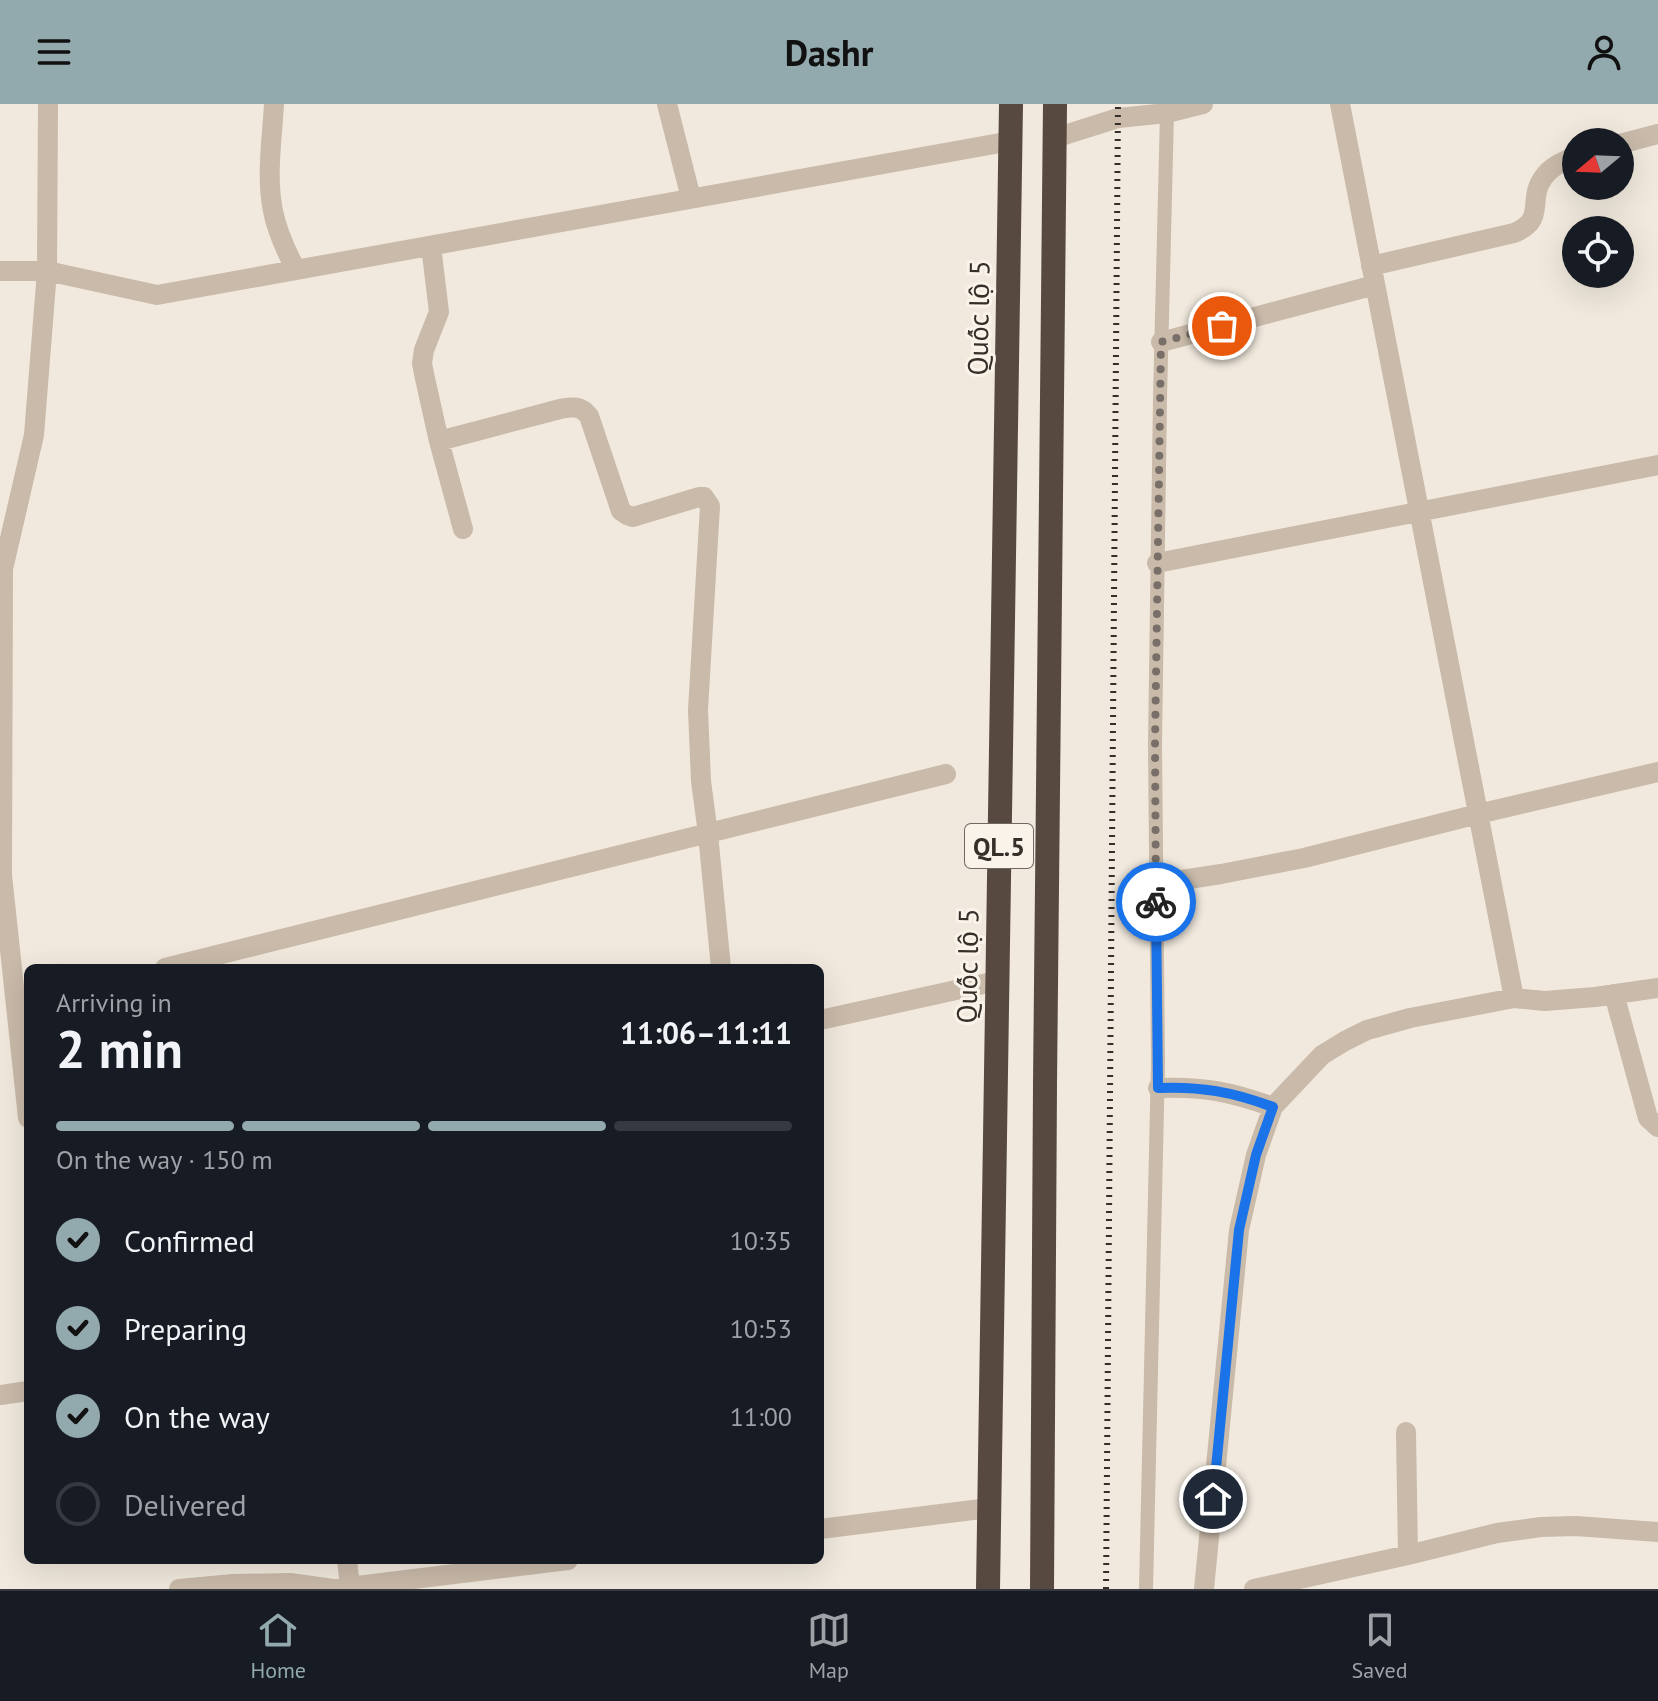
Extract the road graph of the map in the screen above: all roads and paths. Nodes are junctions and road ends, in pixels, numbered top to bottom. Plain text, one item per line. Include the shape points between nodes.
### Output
1 (48, 104) edge
2 (274, 104) edge
3 (667, 104) edge
4 (1011, 104) edge
5 (1055, 104) edge
6 (1203, 104) edge
7 (1340, 104) edge
8 (1167, 113) junction
9 (1658, 134) edge
10 (1055, 138) junction
11 (1634, 140) edge
12 (1011, 141) junction
13 (1562, 162) edge
14 (691, 198) junction
15 (431, 246) junction
16 (296, 270) junction
17 (0, 271) edge
18 (47, 271) junction
19 (1373, 276) junction
20 (1161, 342) junction
21 (439, 441) junction
22 (1658, 465) edge
23 (1419, 511) junction
24 (463, 529) dead end
25 (1157, 563) junction
26 (1658, 772) edge
27 (946, 774) dead end
28 (1478, 814) junction
29 (708, 834) junction
30 (1156, 884) junction
31 (181, 964) edge
32 (721, 964) edge
33 (997, 981) junction
34 (1658, 988) edge
35 (1614, 994) junction
36 (1514, 998) junction
37 (14, 1003) edge
38 (824, 1019) edge
39 (24, 1085) edge
40 (1158, 1088) junction
41 (1273, 1107) junction
42 (1658, 1127) edge
43 (24, 1392) edge
44 (0, 1395) edge
45 (1406, 1432) dead end
46 (989, 1508) junction
47 (824, 1529) edge
48 (1658, 1532) edge
49 (1408, 1555) junction
50 (346, 1564) edge
51 (552, 1564) edge
52 (486, 1580) edge
53 (339, 1588) edge
54 (179, 1589) edge
55 (988, 1589) edge
56 (1042, 1589) edge
57 (1146, 1589) edge
58 (1204, 1589) edge
59 (1254, 1589) edge

1 - 18 street
2 - 16 street via 270,190
3 - 14 street
4 - 12 highway, Quốc lộ 5 / QL.5
5 - 10 highway, QL.5
6 - 8 street
7 - 19 street
8 - 10 street via 1118,118
8 - 20 lane
9 - 11 street
10 - 56 highway, QL.5
12 - 14 street
12 - 33 highway, Quốc lộ 5 / QL.5
13 - 19 street via 1543,177 1526,228
14 - 15 street
15 - 16 street
15 - 21 street via 439,312 422,363
16 - 18 street via 157,295
17 - 18 street
18 - 37 street via 34,435 3,569 2,875
19 - 20 street
19 - 23 street
20 - 25 lane
21 - 24 street
21 - 29 street via 577,407 589,416 621,511 633,517 699,497 708,501 698,710
22 - 23 street
23 - 25 street
23 - 28 street
25 - 30 lane
26 - 28 street
27 - 29 street
28 - 30 street via 1304,858
28 - 36 street
29 - 31 street
29 - 32 street
30 - 40 lane
33 - 38 street
33 - 46 highway, Quốc lộ 5 / QL.5
34 - 35 street
35 - 36 street via 1545,1001
35 - 42 street via 1648,1118
36 - 41 street via 1410,1018 1356,1035 1322,1055
37 - 39 street
40 - 41 street via 1220,1090
40 - 57 lane
41 - 58 street via 1239,1230
43 - 44 street
45 - 49 street
46 - 47 street
46 - 55 highway, Quốc lộ 5 / QL.5
48 - 49 street via 1541,1527
49 - 59 street
50 - 53 street
51 - 52 street
52 - 53 street
53 - 54 street via 290,1583

